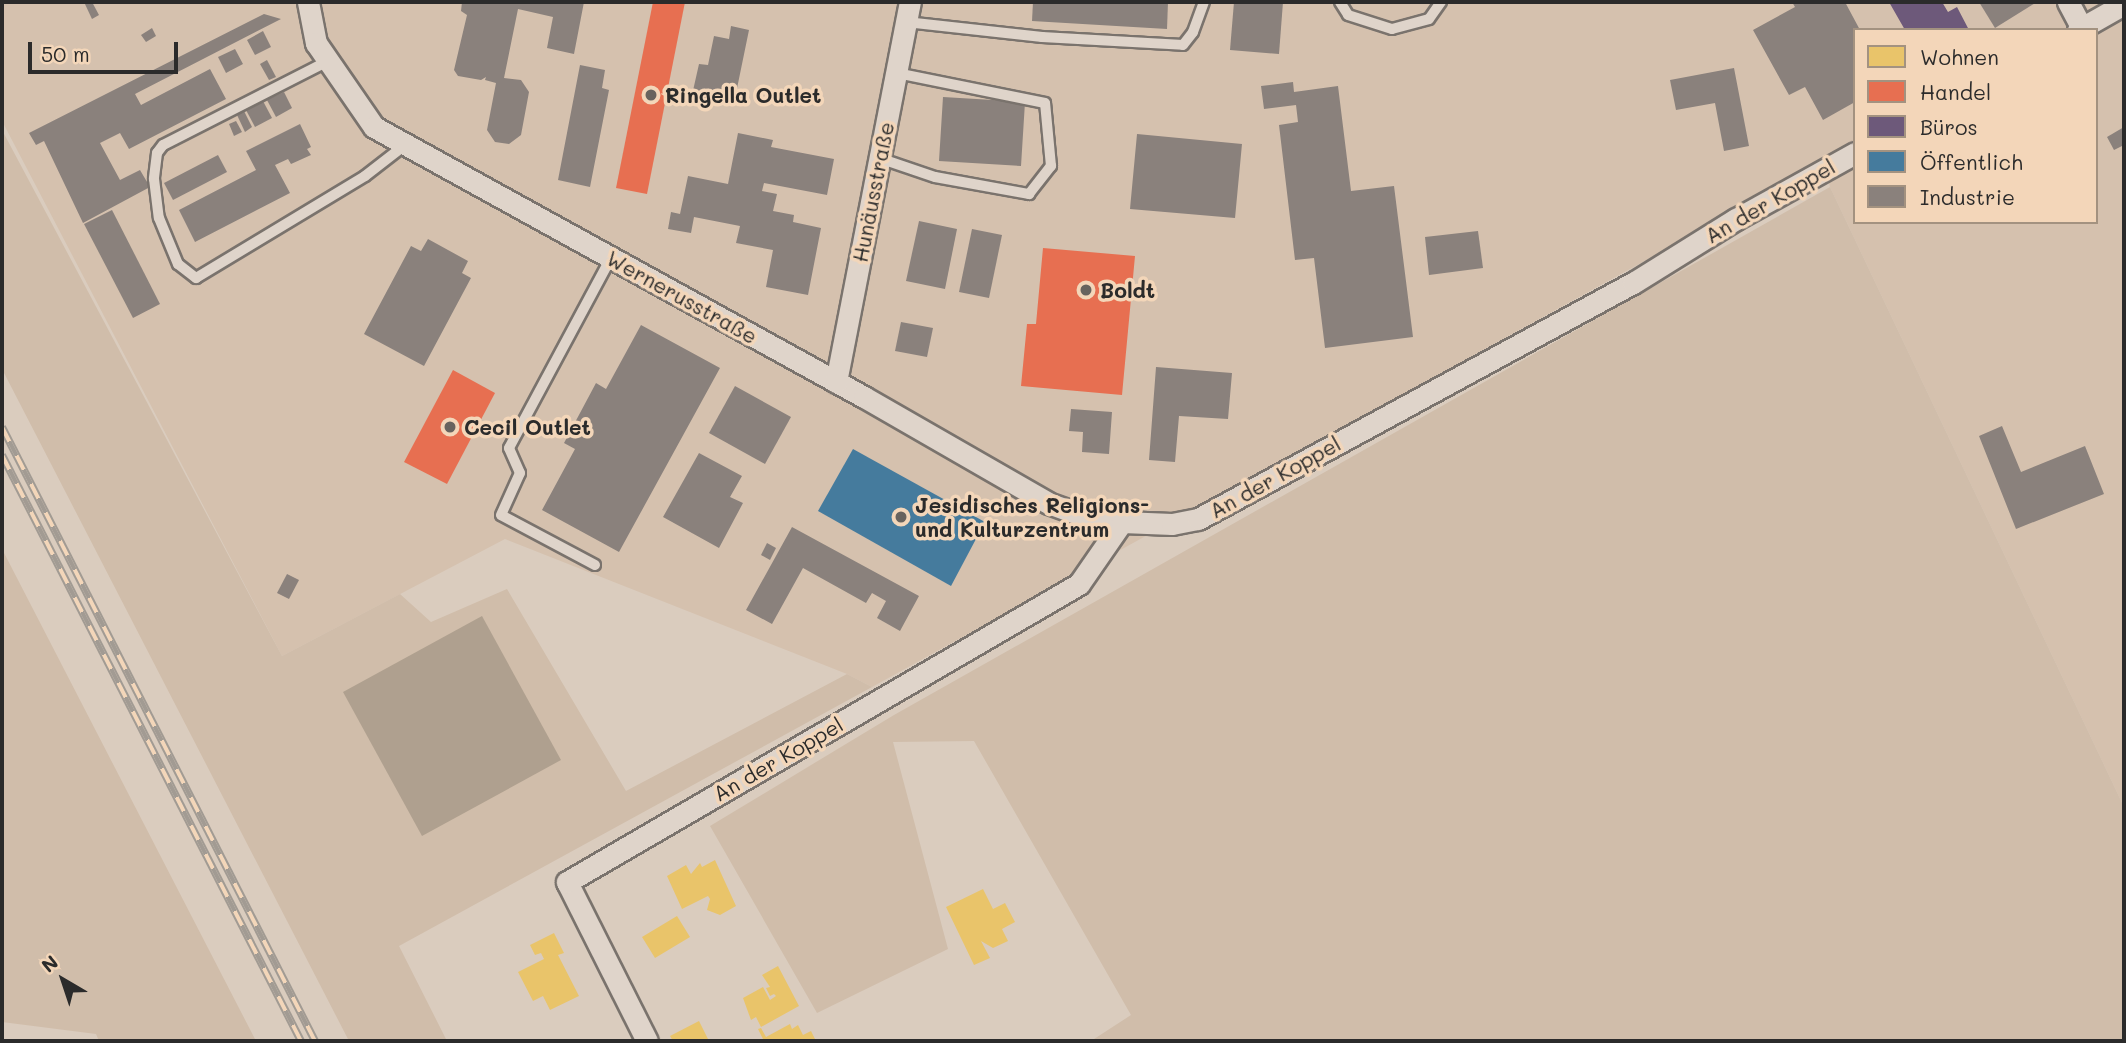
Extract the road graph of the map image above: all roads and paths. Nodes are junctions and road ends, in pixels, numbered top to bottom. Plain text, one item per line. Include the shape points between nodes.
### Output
1 (308, 2) edge
2 (1204, 2) edge
3 (1340, 2) edge
4 (1441, 2) edge
5 (2068, 2) edge
6 (2124, 4) edge
7 (908, 12) edge
8 (2080, 28) edge
9 (2082, 28) edge
10 (327, 61) junction
11 (896, 73) junction
12 (405, 145) junction
13 (1853, 154) edge
14 (879, 158) junction
15 (611, 258) junction
16 (836, 382) junction
17 (1122, 522) junction
18 (595, 565) dead end
19 (648, 1041) edge

1 - 10 street, Wernerusstraße via 316,43
2 - 7 lane via 1199,21 1183,45 1042,37
3 - 4 lane via 1348,15 1392,29 1429,19
5 - 8 street
6 - 9 street
7 - 11 street, Hunäusstraße
10 - 12 street, Wernerusstraße via 374,127
10 - 12 lane via 163,145 157,153 153,179 159,218 177,264 197,278 365,176
11 - 14 street, Hunäusstraße
11 - 14 lane via 1045,103 1051,166 1029,194 935,177
12 - 15 street, Wernerusstraße
13 - 17 street, An der Koppel via 1633,282 1198,519 1171,524
14 - 16 street, Hunäusstraße
15 - 16 street, Wernerusstraße
15 - 18 lane via 509,448 520,473 501,515
16 - 17 street, Wernerusstraße via 1048,503 1080,515
17 - 19 street, An der Koppel via 1079,584 567,882

